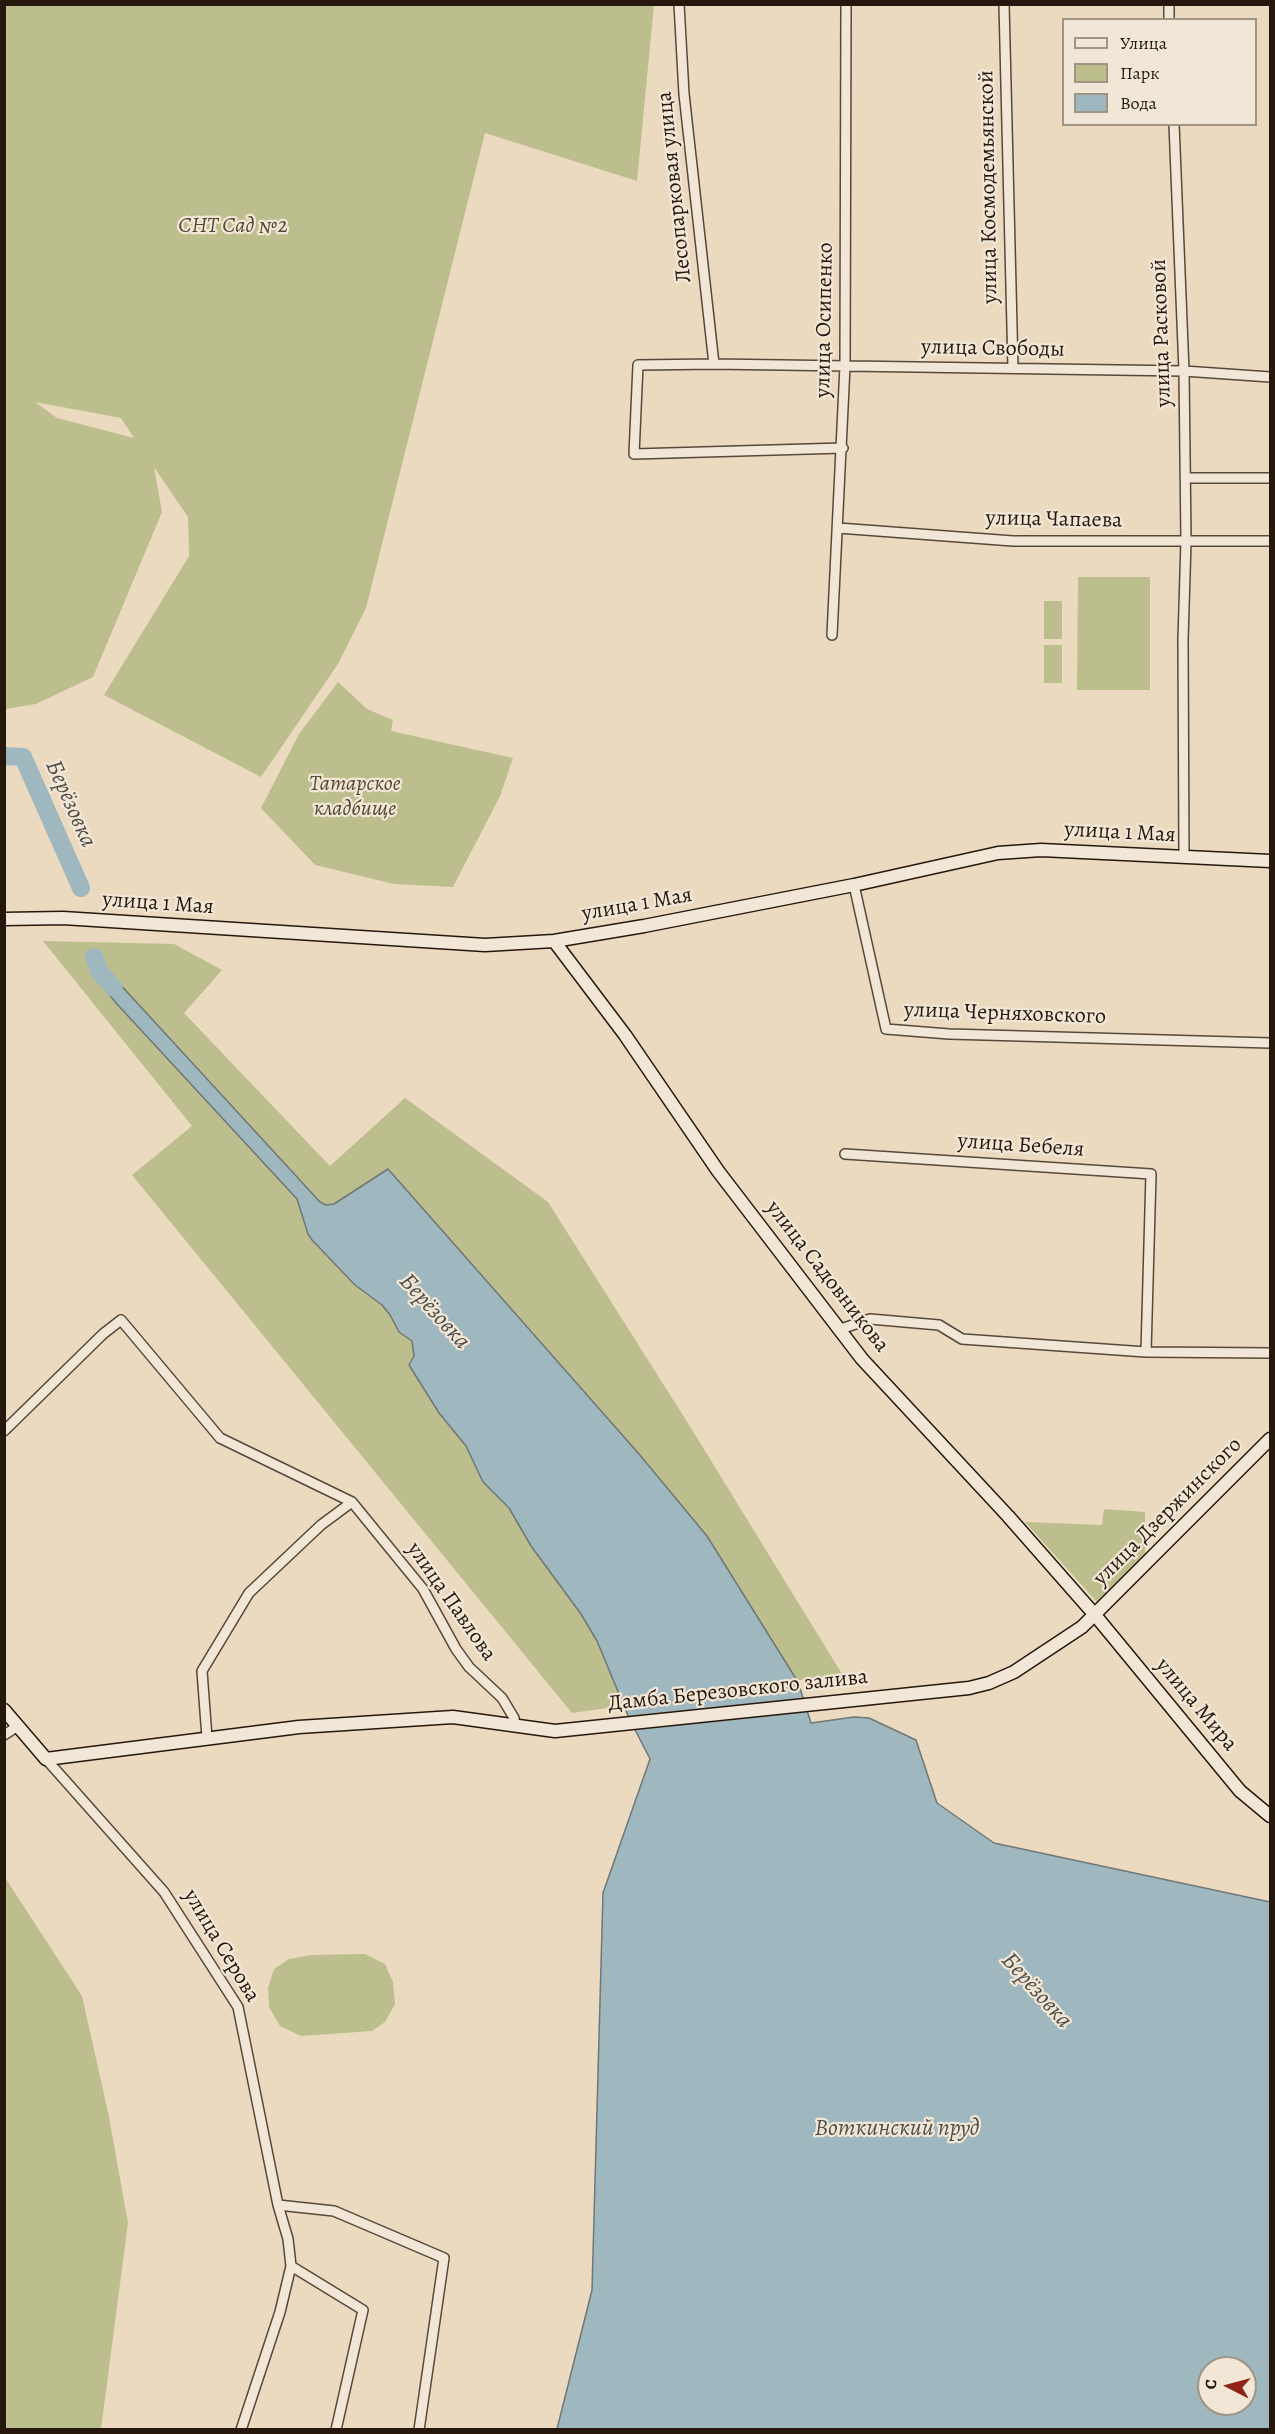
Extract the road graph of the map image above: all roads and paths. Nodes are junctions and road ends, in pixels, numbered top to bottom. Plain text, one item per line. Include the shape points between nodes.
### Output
1 (679, 4) edge
2 (846, 4) edge
3 (1004, 4) edge
4 (1174, 126) edge
5 (714, 364) junction
6 (845, 366) junction
7 (1013, 368) junction
8 (1184, 371) junction
9 (1270, 377) edge
10 (843, 448) junction
11 (1185, 478) junction
12 (1270, 478) edge
13 (838, 528) junction
14 (1186, 541) junction
15 (1270, 541) edge
16 (831, 635) dead end
17 (1184, 858) junction
18 (1270, 861) edge
19 (854, 885) junction
20 (4, 919) edge
21 (554, 941) junction
22 (1270, 1042) edge
23 (845, 1154) dead end
24 (838, 1330) junction
25 (1146, 1352) junction
26 (1270, 1353) edge
27 (4, 1431) edge
28 (1270, 1439) edge
29 (352, 1502) junction
30 (1095, 1615) junction
31 (926, 1693) joint
32 (4, 1710) edge
33 (515, 1725) junction
34 (18, 1726) junction
35 (4, 1735) edge
36 (207, 1738) junction
37 (46, 1759) junction
38 (1270, 1816) edge
39 (278, 2205) junction
40 (291, 2266) junction
41 (241, 2430) edge
42 (336, 2430) edge
43 (420, 2430) edge

1 - 5 street, Лесопарковая улица via 684,94
2 - 6 street, улица Осипенко
3 - 7 street, улица Космодемьянской
4 - 8 street, улица Расковой
5 - 6 street, улица Свободы
5 - 10 street, улица Свободы via 638,365 634,454
6 - 7 street, улица Свободы
6 - 10 street, улица Осипенко
7 - 8 street, улица Свободы
8 - 9 street, улица Свободы
8 - 11 street, улица Расковой
10 - 13 street, улица Осипенко
11 - 12 street
11 - 14 street, улица Расковой
13 - 14 street, улица Чапаева via 1013,542
13 - 16 street, улица Осипенко
14 - 15 street, улица Чапаева
14 - 17 street, улица Расковой
17 - 18 main road, улица 1 Мая
17 - 19 main road, улица 1 Мая via 1041,850 998,852
19 - 21 main road, улица 1 Мая
19 - 22 street, улица Черняховского via 886,1029
20 - 21 main road, улица 1 Мая via 63,918 474,945
21 - 24 main road, улица Садовникова via 625,1035 718,1171
23 - 25 street, улица Бебеля via 1150,1174
24 - 25 street via 870,1319 939,1325 962,1339
24 - 30 main road, улица Садовникова
25 - 26 street
27 - 29 street, улица Павлова via 121,1320 220,1438
28 - 30 main road, улица Дзержинского
29 - 33 street, улица Павлова via 423,1588 456,1649 502,1698
29 - 36 street via 321,1525 249,1593 202,1671
30 - 31 main road, улица Дзержинского via 1014,1672 969,1688
30 - 38 main road, улица Мира via 1240,1791
31 - 33 main road, Дамба Березовского залива via 555,1731
32 - 34 main road, улица Серова
33 - 36 main road via 453,1717 299,1727
34 - 35 street
34 - 37 main road, улица Серова
36 - 37 main road
37 - 39 street, улица Серова via 164,1892 238,2007
39 - 40 street, улица Серова
39 - 43 street via 334,2211 444,2259
40 - 41 street
40 - 42 street via 363,2310

